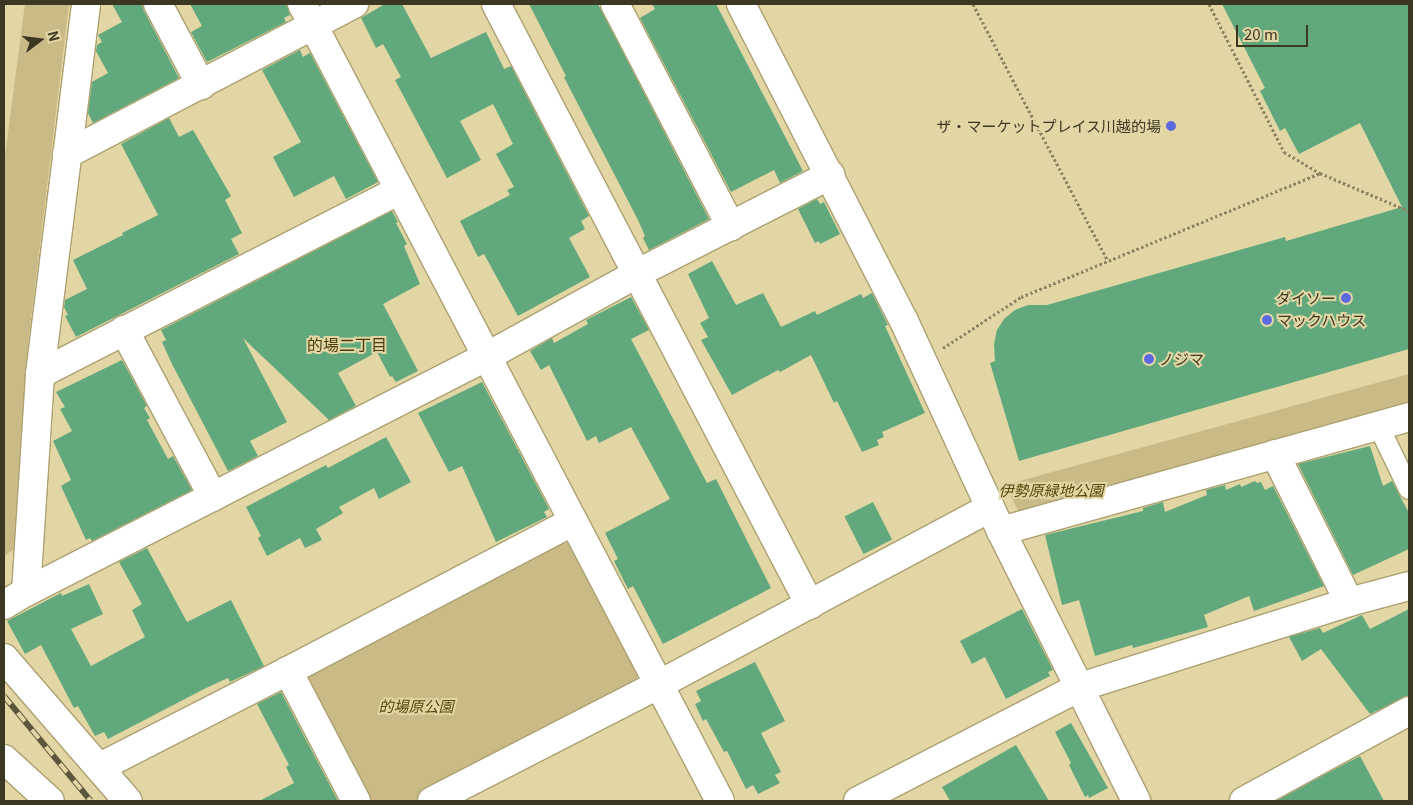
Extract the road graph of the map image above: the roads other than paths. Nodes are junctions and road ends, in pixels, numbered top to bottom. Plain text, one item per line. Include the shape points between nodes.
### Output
1 (86, 4) edge
2 (158, 4) edge
3 (354, 4) edge
4 (496, 4) edge
5 (615, 4) edge
6 (751, 7) edge
7 (308, 14) edge
8 (201, 85) junction
9 (67, 154) junction
10 (830, 175) junction
11 (399, 190) junction
12 (731, 227) junction
13 (638, 274) junction
14 (124, 330) junction
15 (486, 357) junction
16 (40, 374) junction
17 (1409, 417) edge
18 (1378, 425) junction
19 (1275, 454) junction
20 (1409, 489) edge
21 (213, 497) junction
22 (995, 519) junction
23 (572, 522) junction
24 (1409, 586) edge
25 (15, 598) edge
26 (1349, 602) junction
27 (810, 605) junction
28 (4, 658) edge
29 (288, 671) junction
30 (658, 685) junction
31 (1080, 687) junction
32 (1409, 711) edge
33 (4, 758) edge
34 (100, 767) junction
35 (28, 792) edge
36 (1129, 799) edge
37 (50, 801) edge
38 (128, 801) edge
39 (356, 801) edge
40 (432, 801) edge
41 (720, 801) edge
42 (858, 801) edge
43 (1244, 801) edge

1 - 9 street
2 - 8 street
3 - 7 street
4 - 13 street
5 - 12 street
6 - 10 street
7 - 8 street
7 - 11 street
8 - 9 street
9 - 16 street
10 - 12 street
10 - 22 street via 922,360
11 - 14 street
11 - 15 street
12 - 13 street
13 - 15 street
13 - 27 street
14 - 16 street
14 - 21 street
15 - 21 street
15 - 23 street
16 - 25 street
17 - 18 street
18 - 19 street
18 - 20 street
19 - 22 street
19 - 26 street
21 - 25 street
22 - 27 street
22 - 31 street
23 - 29 street
23 - 30 street
24 - 26 street
26 - 31 street
27 - 30 street
28 - 34 street
29 - 34 street
29 - 39 street
30 - 40 street
30 - 41 street
31 - 36 street
31 - 42 street
32 - 43 street
33 - 35 street
34 - 38 street
35 - 37 street

